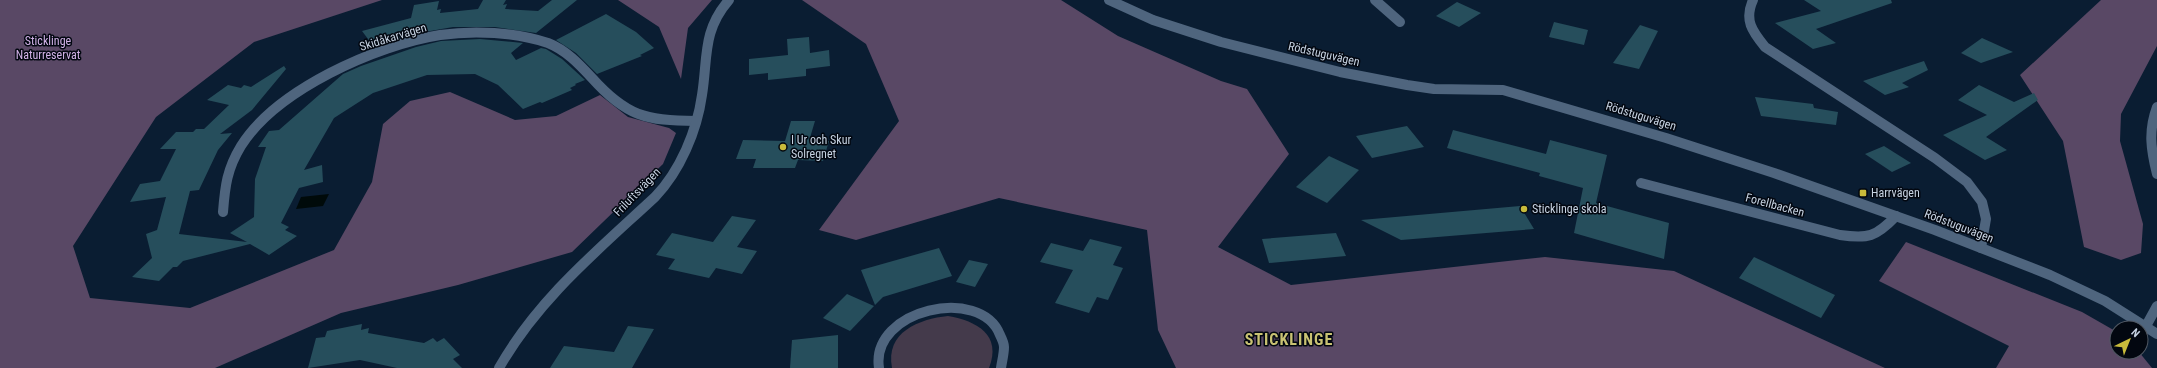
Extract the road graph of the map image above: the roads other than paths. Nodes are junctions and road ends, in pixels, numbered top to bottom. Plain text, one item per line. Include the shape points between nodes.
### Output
1 (729, 0) edge
2 (1109, 0) edge
3 (1375, 0) edge
4 (1753, 0) edge
5 (1400, 22) dead end
6 (2157, 107) edge
7 (696, 121) junction
8 (2157, 174) edge
9 (1641, 183) dead end
10 (223, 212) dead end
11 (1896, 216) junction
12 (1981, 248) junction
13 (2157, 306) edge
14 (2136, 320) edge
15 (2149, 321) edge
16 (499, 368) edge
17 (880, 368) edge
18 (1002, 368) edge

1 - 7 street, Friluftsvägen via 709,28 704,49 700,109
2 - 11 street, Rödstuguvägen via 1159,23 1213,41 1327,69 1425,88 1503,90 1677,141
3 - 5 street
4 - 12 street via 1747,16 1750,26 1765,47 1935,158 1967,182 1982,202 1986,219
6 - 8 street via 2149,123 2149,145
7 - 10 street, Skidåkarvägen via 657,119 623,107 574,58 548,43 497,33 439,36 398,45 360,59 307,86 270,113 246,139 232,160 221,199
7 - 16 street, Friluftsvägen via 668,182 555,291 510,346
9 - 11 street, Forellbacken via 1865,239 1881,233
11 - 12 street, Rödstuguvägen
12 - 14 street, Rödstuguvägen via 2066,281
13 - 15 street
17 - 18 street via 880,346 890,330 906,318 925,310 946,307 966,309 984,317 997,329 1005,349

